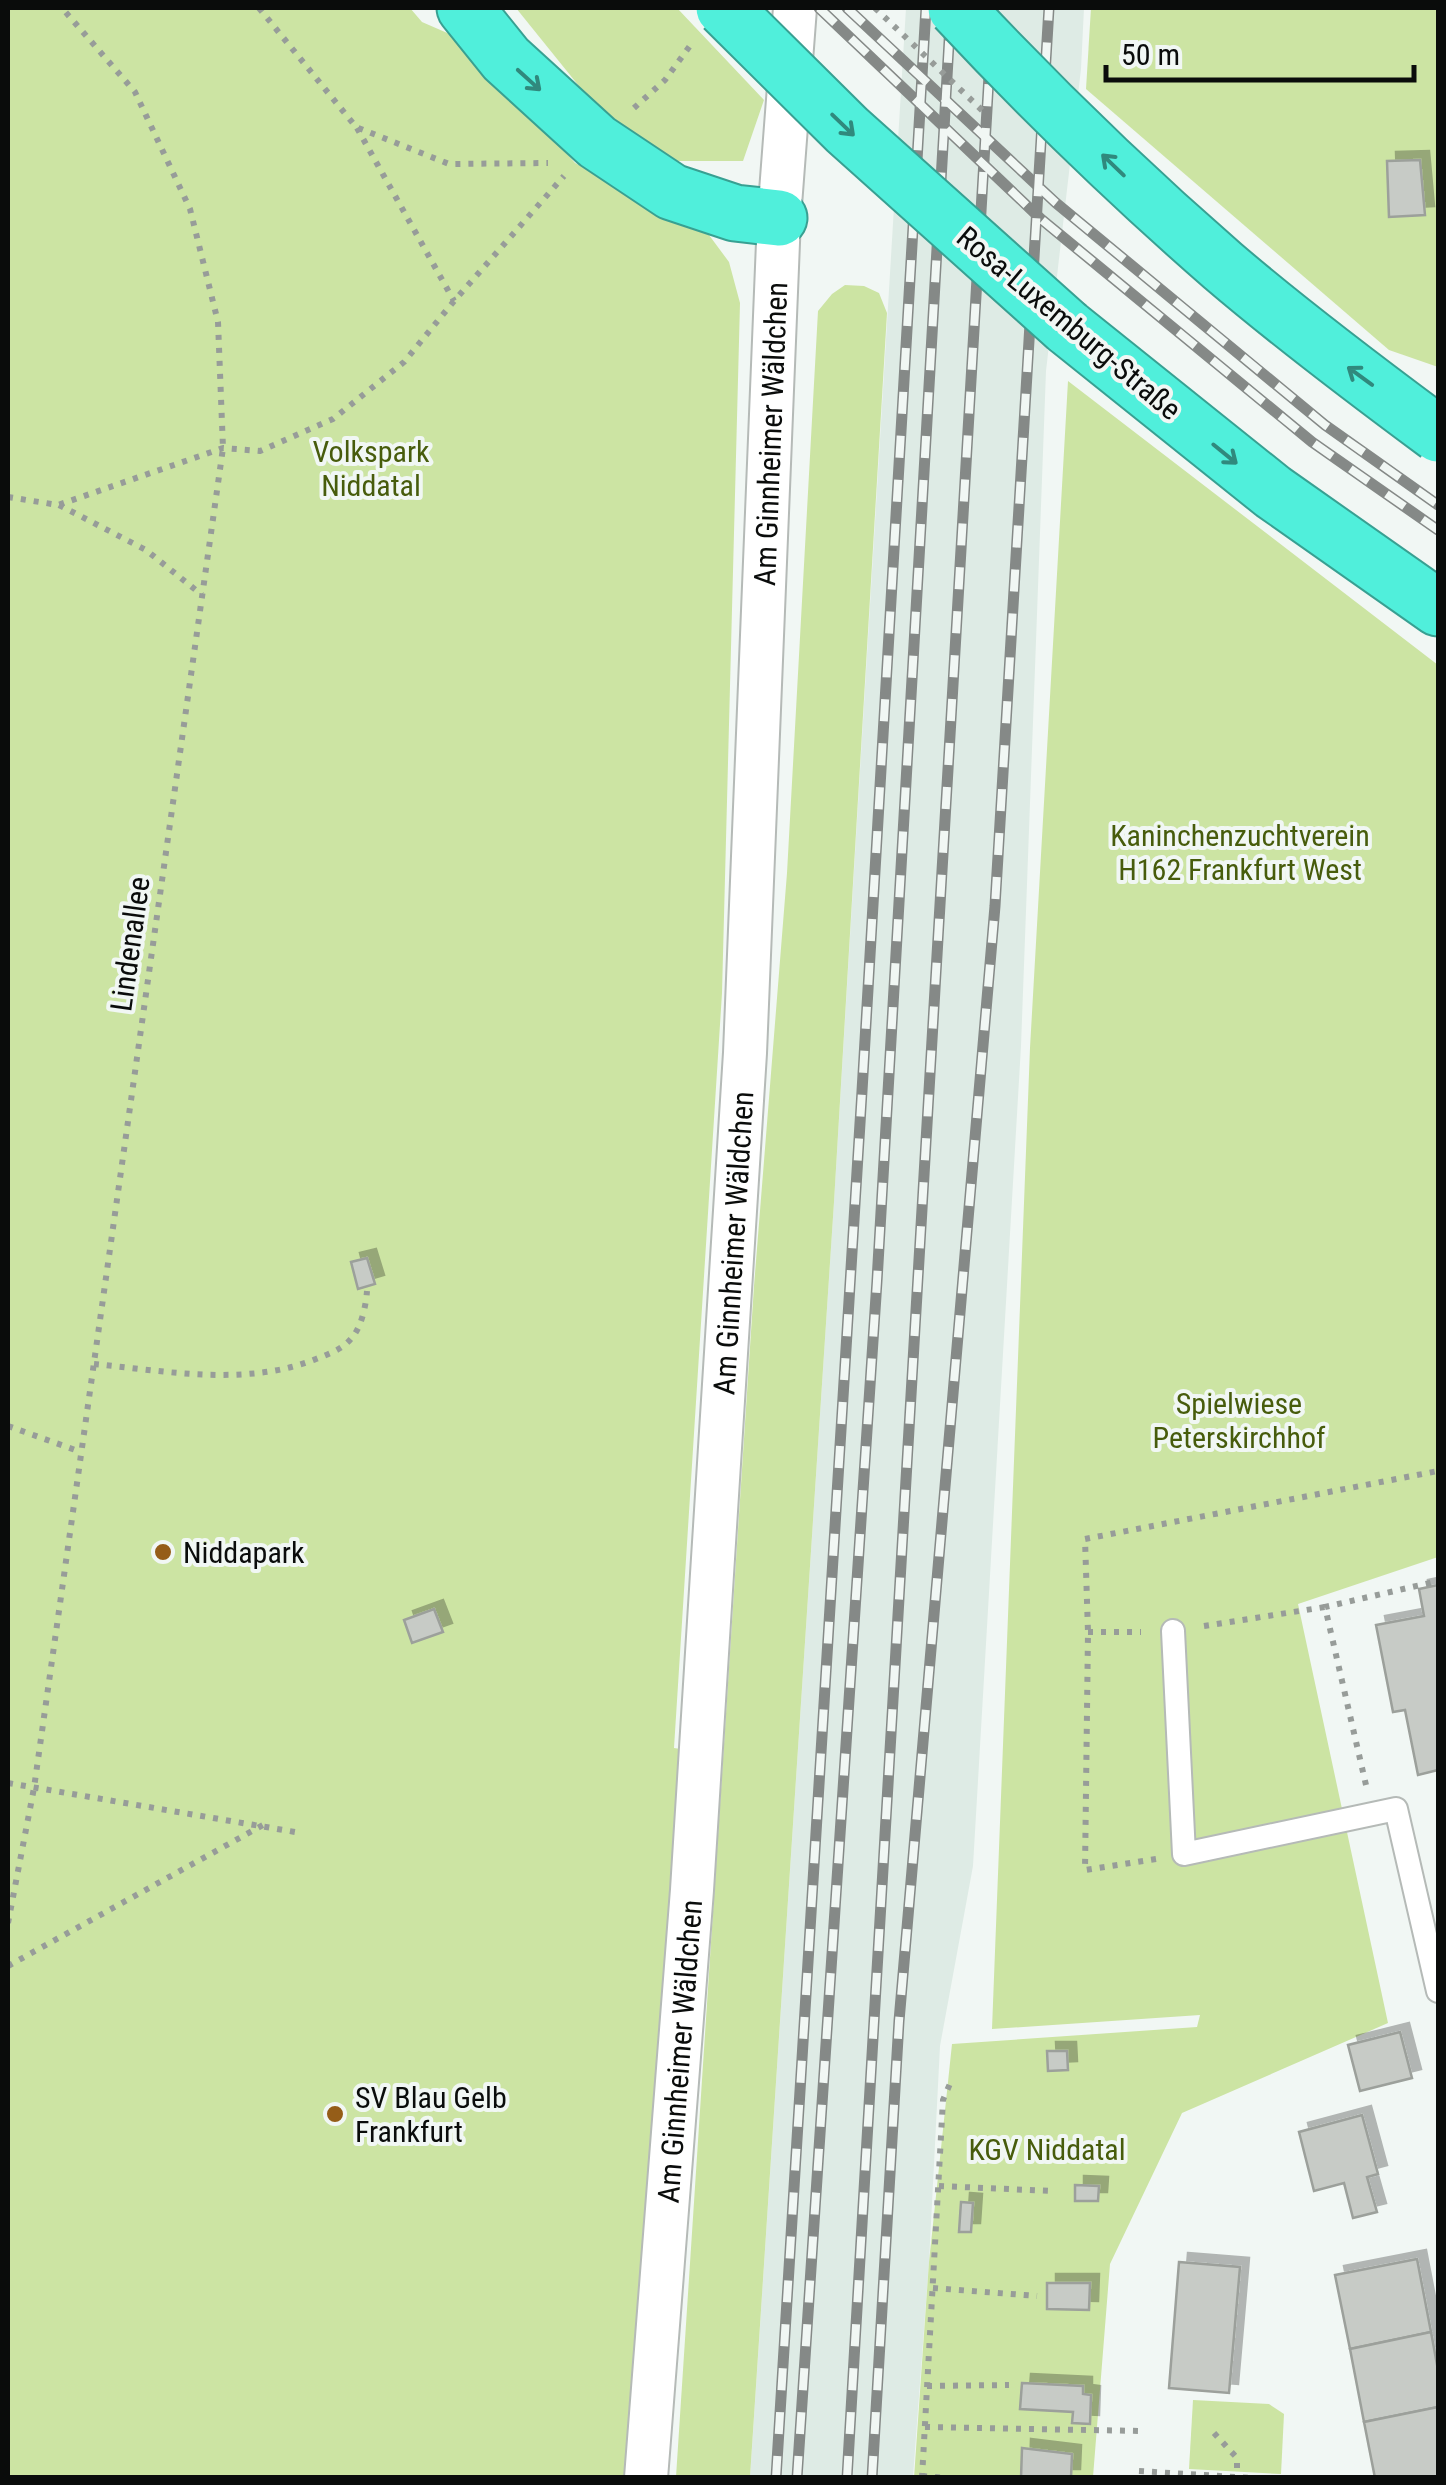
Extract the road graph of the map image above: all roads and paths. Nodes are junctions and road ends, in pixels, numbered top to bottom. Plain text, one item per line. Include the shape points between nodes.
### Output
1 (62, 8) edge
2 (258, 8) edge
3 (465, 8) edge
4 (794, 8) edge
5 (956, 8) edge
6 (711, 22) edge
7 (630, 112) dead end
8 (356, 126) junction
9 (555, 163) dead end
10 (575, 163) dead end
11 (780, 218) junction
12 (454, 301) junction
13 (1438, 434) edge
14 (223, 448) junction
15 (8, 497) edge
16 (58, 504) junction
17 (202, 595) junction
18 (1438, 608) edge
19 (368, 1291) dead end
20 (94, 1364) junction
21 (8, 1426) edge
22 (81, 1452) junction
23 (1438, 1471) edge
24 (1438, 1581) edge
25 (1173, 1631) dead end
26 (8, 1783) edge
27 (34, 1788) junction
28 (1372, 1813) junction
29 (264, 1825) junction
30 (301, 1833) dead end
31 (1184, 1854) junction
32 (8, 1923) edge
33 (8, 1966) edge
34 (1438, 1991) edge
35 (952, 2079) dead end
36 (939, 2186) junction
37 (1052, 2191) dead end
38 (932, 2288) junction
39 (1037, 2296) dead end
40 (1009, 2385) dead end
41 (927, 2386) junction
42 (925, 2427) junction
43 (1142, 2431) dead end
44 (1214, 2433) dead end
45 (1139, 2470) dead end
46 (922, 2477) edge
47 (1237, 2477) edge
48 (646, 2478) edge
49 (946, 2478) edge
50 (1252, 2478) edge

1 - 14 path, Lindenallee via 135,92 190,209 218,322
2 - 8 path
3 -> 11 highway via 506,60 598,142 657,182 735,213
4 - 11 street, Am Ginnheimer Wäldchen
13 -> 5 highway, bridge via 1225,267
6 - 7 path
6 -> 18 highway, Rosa-Luxemburg-Straße, bridge via 847,130 1067,328 1273,492
8 - 9 path via 449,164
8 - 12 path
10 - 12 path
11 - 48 street, Am Ginnheimer Wäldchen via 746,1053
12 - 14 path via 404,362 334,419 260,451
14 - 16 path
14 - 17 path, Lindenallee
15 - 16 path
16 - 17 path via 146,550
17 - 20 path, Lindenallee
19 - 20 path via 356,1333 339,1350 295,1368 192,1374
20 - 22 path, Lindenallee
21 - 22 path
22 - 27 path, Lindenallee
23 - 31 path via 1085,1539 1085,1870
24 - 28 path via 1325,1607
25 - 31 lane
26 - 27 path
27 - 29 path
27 - 32 path, Lindenallee
28 - 31 lane
28 - 34 lane via 1396,1809
29 - 30 path
29 - 33 path
35 - 36 path via 943,2100
36 - 37 path
36 - 38 path
38 - 39 path
38 - 41 path
40 - 41 path
41 - 42 path
42 - 43 path
42 - 46 path
44 - 47 path via 1237,2458
45 - 47 path
46 - 49 path
47 - 50 path

